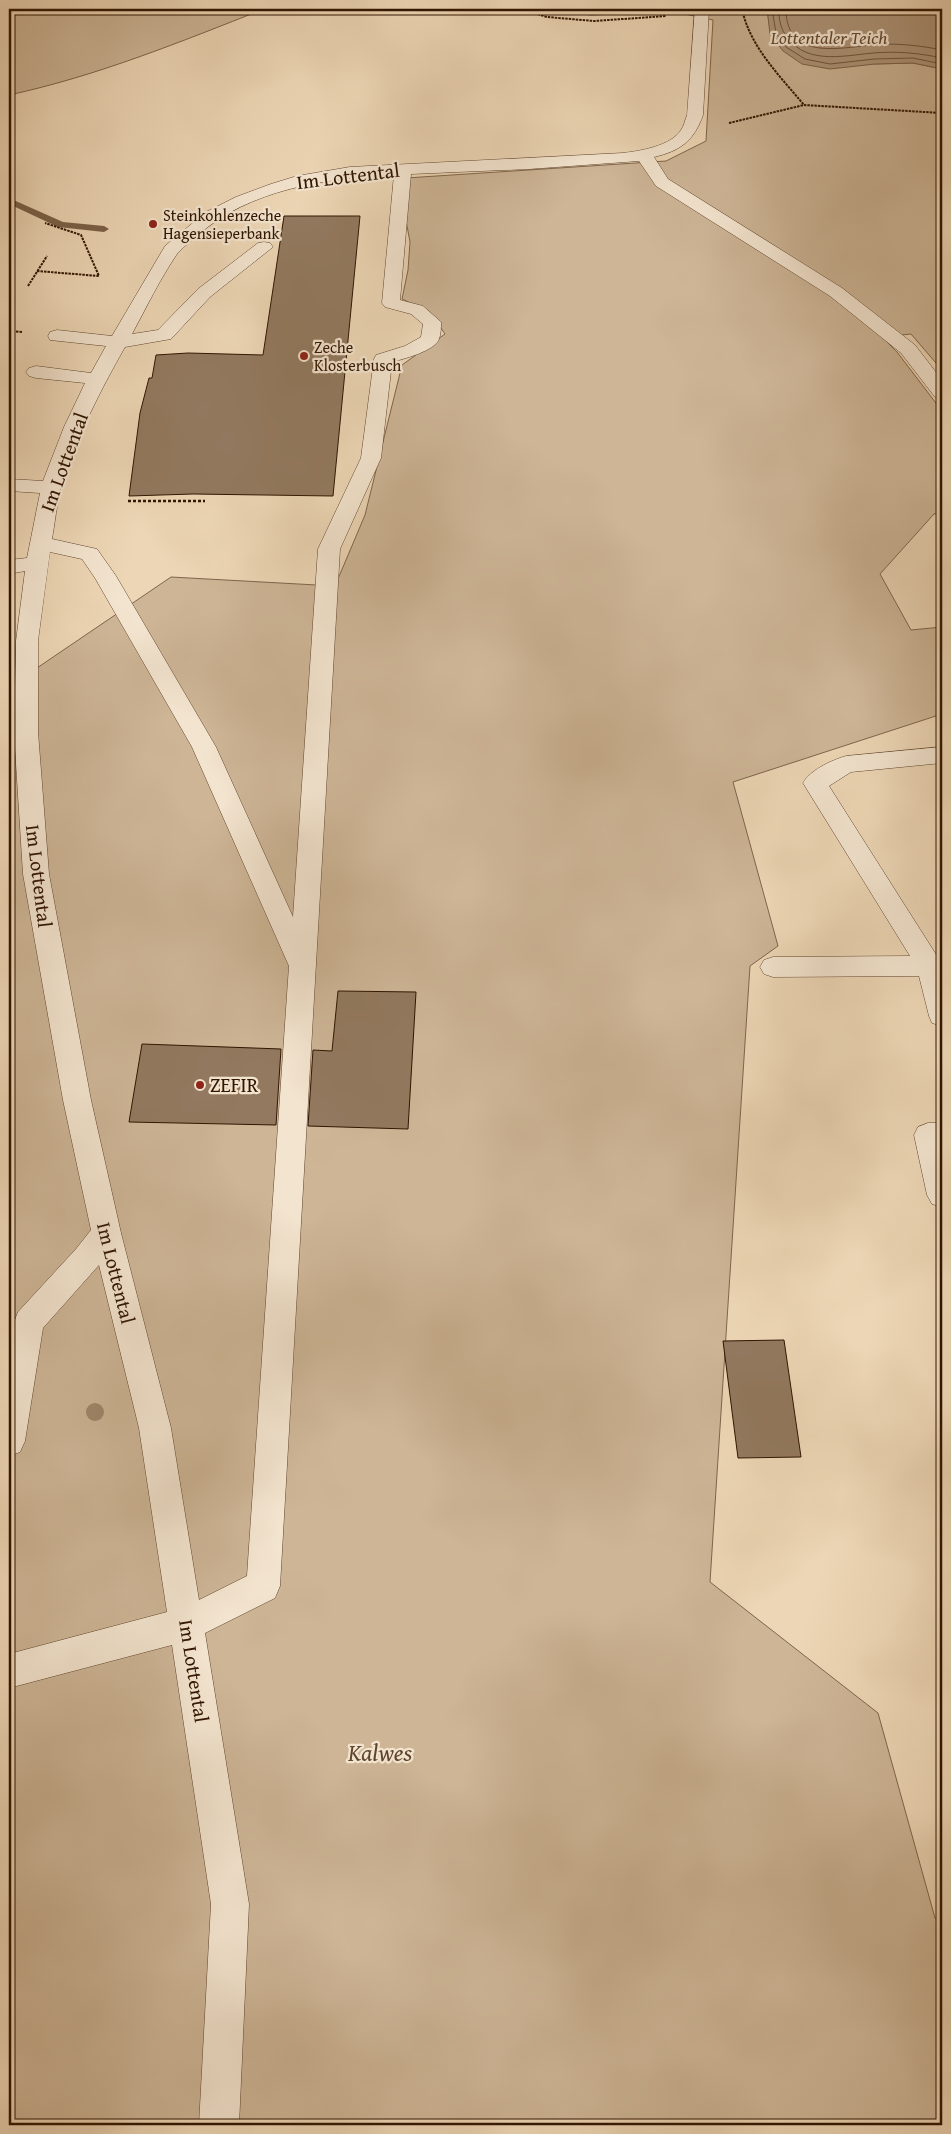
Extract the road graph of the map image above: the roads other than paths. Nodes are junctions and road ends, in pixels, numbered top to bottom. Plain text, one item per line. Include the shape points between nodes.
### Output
1 (702, 11) edge
2 (644, 155) junction
3 (403, 169) junction
4 (264, 247) dead end
5 (57, 336) dead end
6 (119, 342) junction
7 (36, 372) dead end
8 (97, 378) junction
9 (942, 393) edge
10 (9, 485) edge
11 (51, 487) junction
12 (38, 553) junction
13 (9, 566) edge
14 (18, 639) edge
15 (942, 755) edge
16 (302, 966) junction
17 (936, 966) edge
18 (773, 967) dead end
19 (942, 1016) edge
20 (942, 1134) edge
21 (942, 1195) edge
22 (106, 1233) junction
23 (9, 1441) edge
24 (187, 1624) junction
25 (9, 1671) edge
26 (219, 2125) edge

1 - 2 street, Im Lottental via 695,115 689,131 673,145
2 - 3 street, Im Lottental
2 - 9 street via 662,182 836,292 908,349
3 - 6 street, Im Lottental via 350,172 297,181 258,194 212,216 171,250
3 - 16 street via 391,303 417,310 432,322 430,339 412,350 383,359 371,458 329,549
4 - 6 street via 204,293 164,335
5 - 6 street
6 - 8 street, Im Lottental
7 - 8 street
8 - 11 street, Im Lottental
10 - 11 street
11 - 12 street, Im Lottental
12 - 13 street
12 - 14 street, Im Lottental
12 - 16 street via 89,554 105,576 204,747
14 - 22 street, Im Lottental via 36,874 77,1100
15 - 17 street via 846,764 816,784
16 - 24 street via 263,1586
17 - 18 street
17 - 19 street
20 - 21 street via 928,1135
22 - 23 street via 29,1322
22 - 24 street, Im Lottental via 155,1428
24 - 25 street
24 - 26 street, Im Lottental via 230,1904

